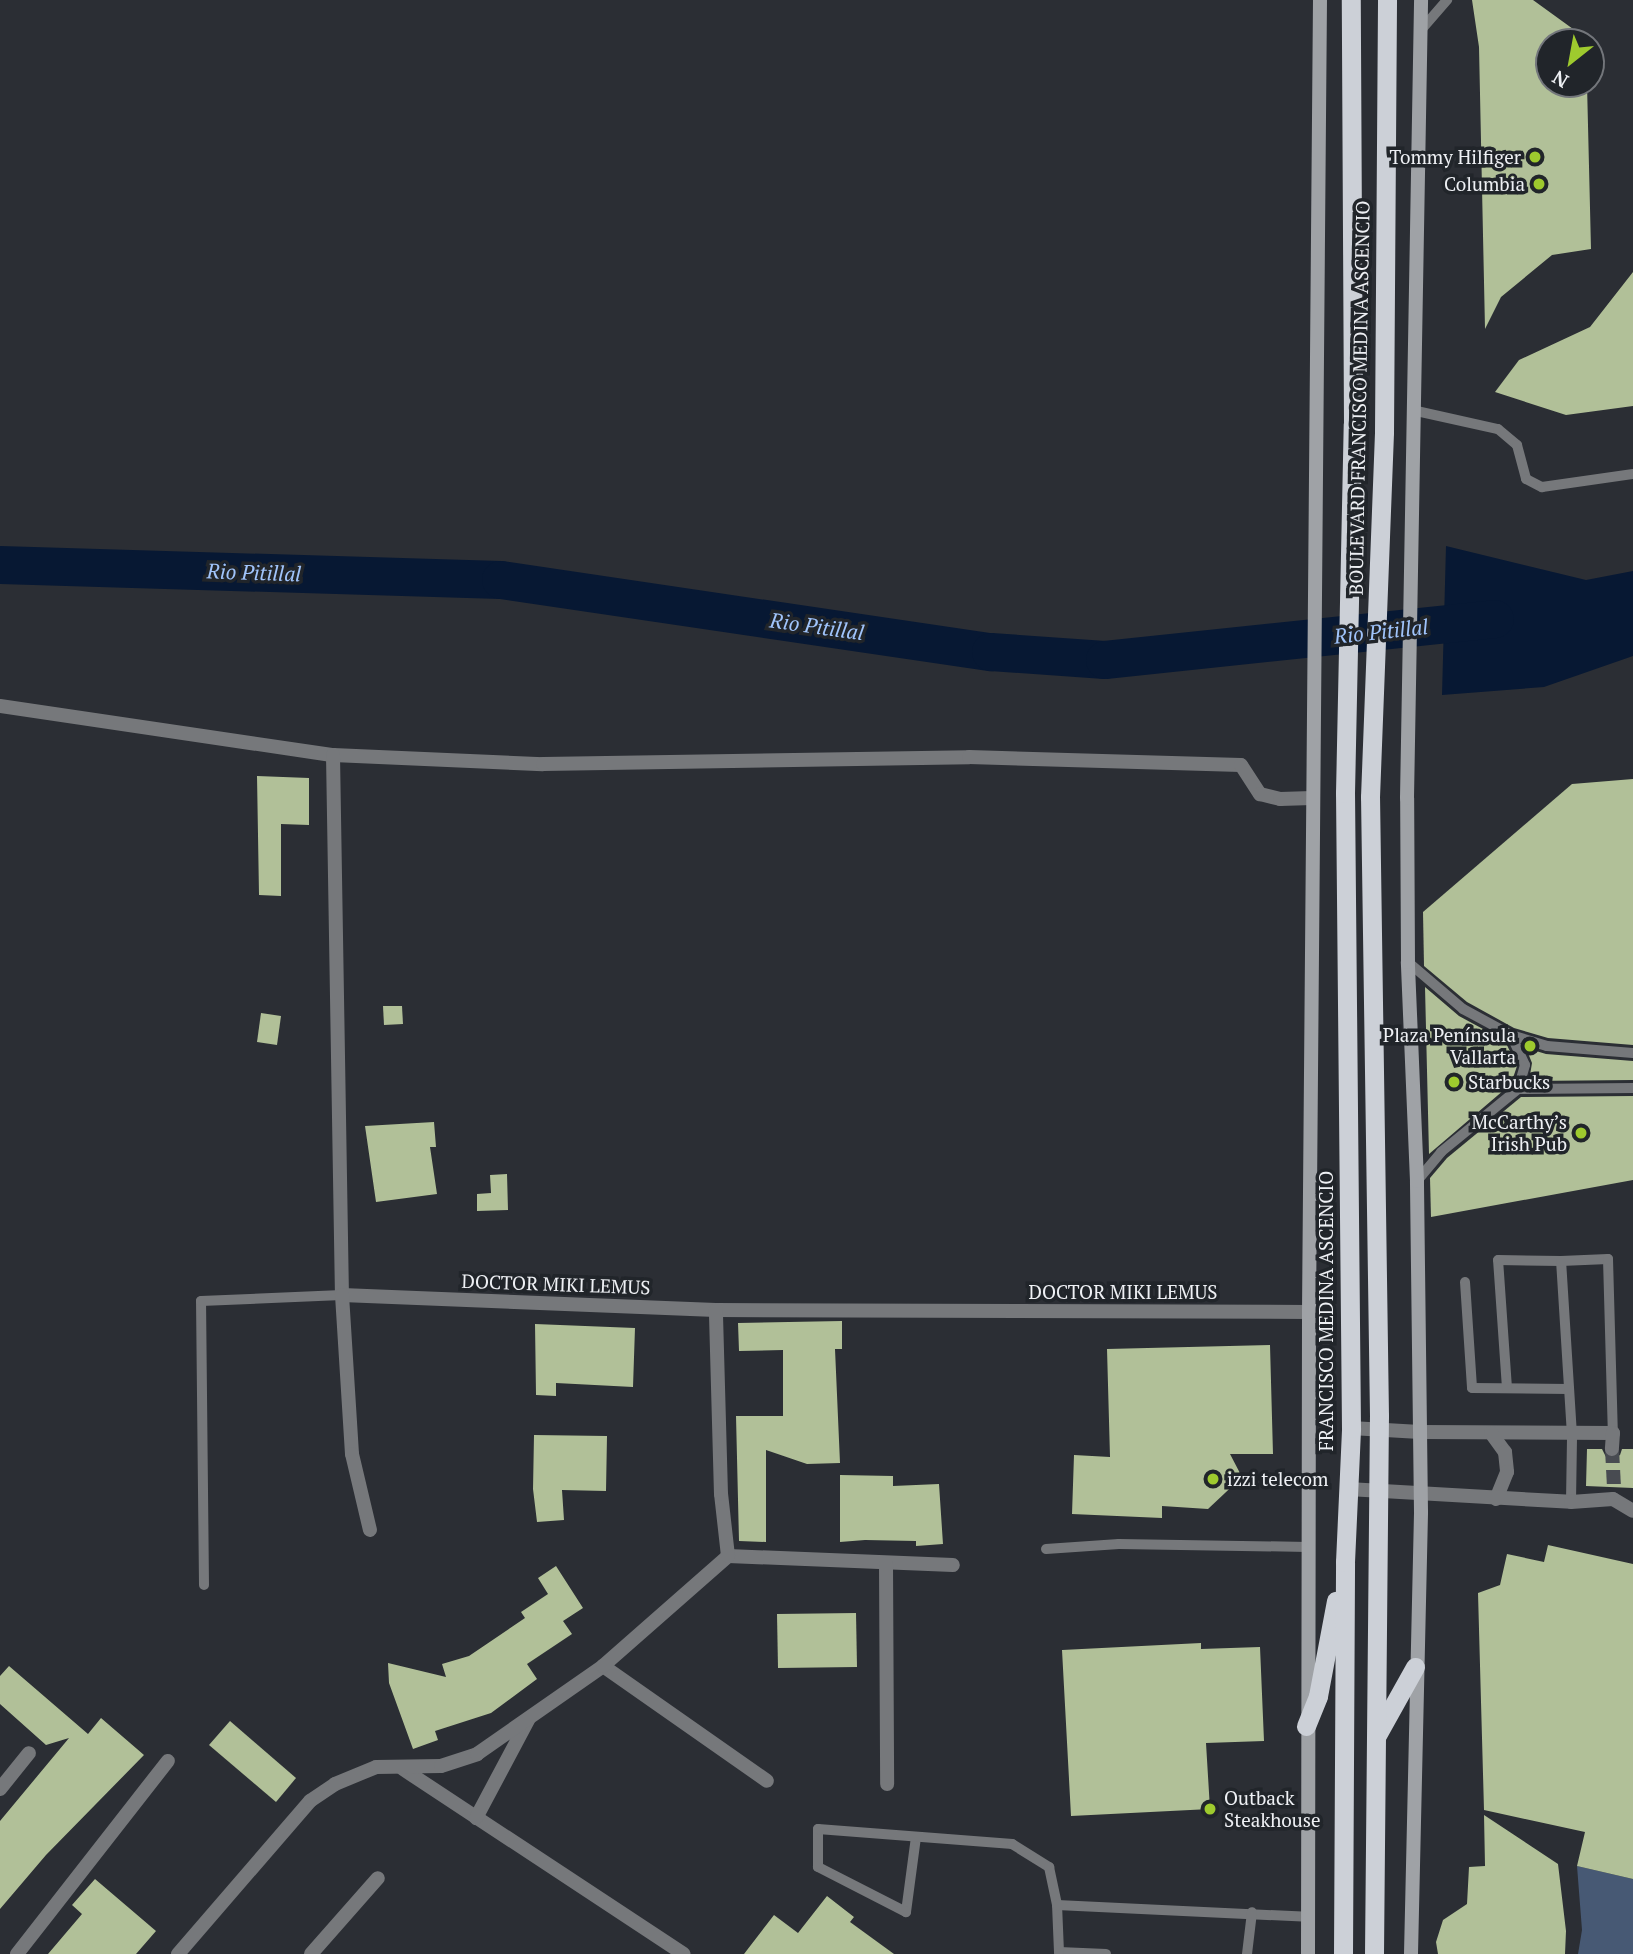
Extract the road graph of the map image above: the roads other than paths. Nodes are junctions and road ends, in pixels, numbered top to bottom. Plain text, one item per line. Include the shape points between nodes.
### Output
1 (1320, 0) edge
2 (1351, 0) edge
3 (1387, 0) edge
4 (1422, 0) edge
5 (1447, 0) edge
6 (1421, 30) junction
7 (1412, 410) junction
8 (1633, 474) edge
9 (0, 706) edge
10 (333, 755) junction
11 (1345, 793) joint
12 (1312, 795) junction
13 (1408, 962) junction
14 (1511, 1035) junction
15 (1633, 1053) edge
16 (1633, 1088) edge
17 (1518, 1089) junction
18 (1417, 1181) junction
19 (1561, 1262) junction
20 (1465, 1282) dead end
21 (342, 1295) junction
22 (716, 1310) junction
23 (1309, 1312) junction
24 (1507, 1388) junction
25 (1569, 1389) junction
26 (1351, 1428) junction
27 (1378, 1429) junction
28 (1420, 1432) junction
29 (1491, 1433) junction
30 (1613, 1433) junction
31 (1572, 1435) junction
32 (1612, 1449) tunnel mouth
33 (1348, 1489) junction
34 (1377, 1491) junction
35 (1420, 1493) junction
36 (1496, 1499) junction
37 (1571, 1502) junction
38 (1633, 1511) edge
39 (370, 1530) dead end
40 (1308, 1547) junction
41 (1046, 1549) dead end
42 (728, 1556) junction
43 (1345, 1562) junction
44 (886, 1564) junction
45 (953, 1565) dead end
46 (204, 1585) dead end
47 (603, 1667) junction
48 (1415, 1667) junction
49 (529, 1718) junction
50 (1306, 1726) junction
51 (1376, 1736) junction
52 (29, 1753) dead end
53 (168, 1760) dead end
54 (403, 1769) junction
55 (767, 1781) dead end
56 (887, 1784) dead end
57 (0, 1788) edge
58 (476, 1818) junction
59 (916, 1837) junction
60 (377, 1878) dead end
61 (1057, 1905) junction
62 (1252, 1912) junction
63 (1308, 1917) junction
64 (17, 1954) edge
65 (178, 1954) edge
66 (311, 1954) edge
67 (684, 1954) edge
68 (1106, 1954) edge
69 (1247, 1954) edge
70 (1308, 1954) edge
71 (1343, 1954) edge
72 (1374, 1954) edge
73 (1412, 1954) edge

1 - 12 main road
2 - 11 highway, BOULEVARD FRANCISCO MEDINA ASCENCIO via 1353,424
3 - 27 highway, BOULEVARD FRANCISCO MEDINA ASCENCIO via 1384,432 1370,797
4 - 6 main road
5 - 6 lane
6 - 7 main road
7 - 8 lane via 1498,429 1517,445 1526,479 1542,486
7 - 13 main road
9 - 10 street
10 - 12 street via 543,764 970,757 1241,765 1260,794 1280,799
10 - 21 street
11 - 26 highway, FRANCISCO MEDINA ASCENCIO
12 - 23 main road
13 - 14 lane via 1463,1009
13 - 18 main road
14 - 15 lane via 1547,1046
14 - 17 lane via 1525,1065
16 - 17 lane
17 - 18 lane via 1441,1152
18 - 28 main road
19 - 24 lane via 1498,1260
19 - 25 lane
19 - 30 lane via 1608,1259
20 - 24 lane via 1472,1388
21 - 22 street, DOCTOR MIKI LEMUS
21 - 39 street via 352,1454
21 - 46 lane via 201,1301
22 - 23 street, DOCTOR MIKI LEMUS
22 - 42 street via 721,1494
23 - 40 main road
24 - 25 lane
25 - 31 lane
26 - 27 street
26 - 33 highway, FRANCISCO MEDINA ASCENCIO
27 - 28 street
27 - 34 highway
28 - 29 street
28 - 35 main road
29 - 31 street
29 - 36 street via 1505,1452 1507,1472
30 - 31 street
30 - 32 street
31 - 37 lane
33 - 34 street
33 - 43 highway, FRANCISCO MEDINA ASCENCIO
34 - 35 street
34 - 51 highway
35 - 36 street
35 - 48 main road
36 - 37 street
37 - 38 street via 1613,1493
40 - 41 lane via 1119,1544
40 - 50 main road
42 - 44 street
42 - 47 street
43 - 50 highway via 1318,1696
43 - 71 highway, FRANCISCO MEDINA ASCENCIO
44 - 45 street
44 - 56 street
47 - 49 street
47 - 55 street
48 - 51 highway
48 - 73 main road
49 - 54 street via 477,1754 441,1766
49 - 58 street
50 - 63 main road
51 - 72 highway
52 - 57 street
53 - 64 street
54 - 58 street
54 - 65 street via 376,1767 335,1784 310,1801
58 - 67 street
59 - 59 lane via 818,1829 818,1867 906,1912
59 - 61 lane via 1012,1844 1049,1867
60 - 66 street
61 - 62 lane
61 - 68 lane via 1059,1952
62 - 63 lane
62 - 69 lane
63 - 70 main road

